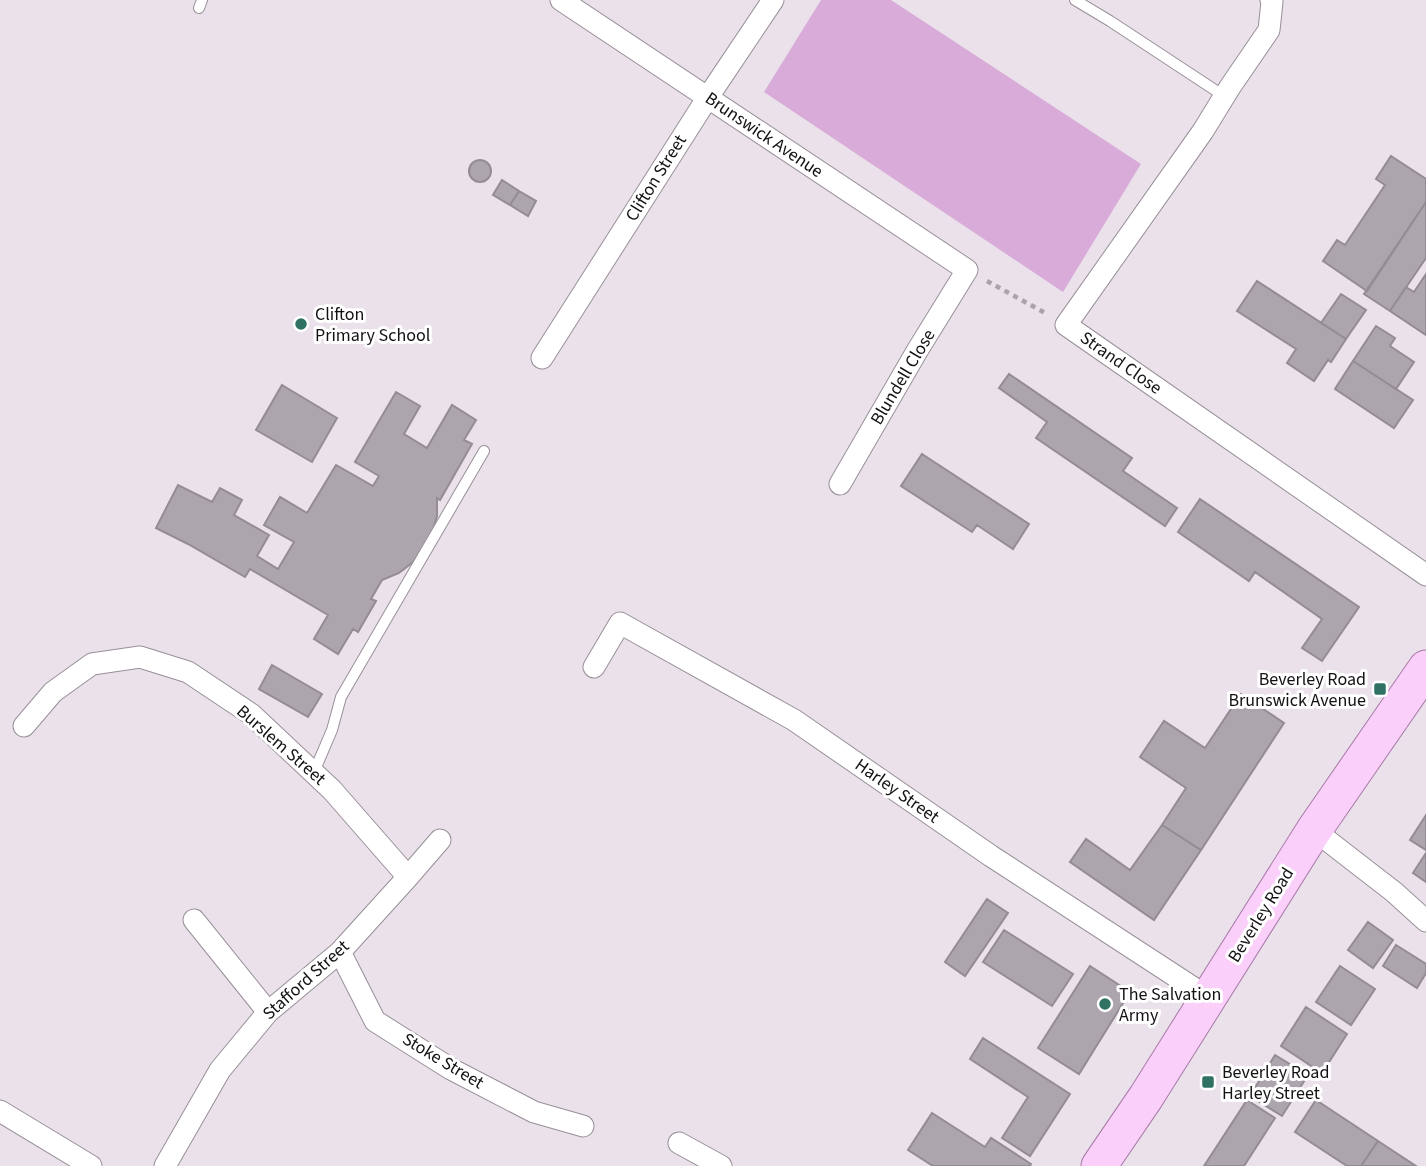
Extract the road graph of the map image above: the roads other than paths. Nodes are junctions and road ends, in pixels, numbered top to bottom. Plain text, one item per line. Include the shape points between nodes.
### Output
1 (561, 0) edge
2 (774, 0) edge
3 (1075, 0) edge
4 (1271, 0) edge
5 (1224, 96) junction
6 (708, 97) junction
7 (967, 270) joint
8 (542, 358) dead end
9 (484, 451) dead end
10 (840, 484) dead end
11 (1426, 575) edge
12 (594, 667) dead end
13 (1426, 667) edge
14 (24, 726) dead end
15 (314, 772) junction
16 (1314, 830) junction
17 (440, 840) dead end
18 (408, 877) junction
19 (194, 920) dead end
20 (1426, 921) edge
21 (340, 952) junction
22 (1209, 998) junction
23 (268, 1012) junction
24 (0, 1111) edge
25 (583, 1126) dead end
26 (679, 1143) dead end
27 (91, 1166) edge
28 (165, 1166) edge
29 (721, 1166) edge
30 (1100, 1166) edge

1 - 6 street, Brunswick Avenue
2 - 6 street, Clifton Street
3 - 5 lane
4 - 5 street, Strand Close via 1269,30
5 - 11 street, Strand Close via 1066,325
6 - 7 street, Brunswick Avenue
6 - 8 street, Clifton Street
7 - 10 street, Blundell Close
9 - 15 lane via 341,697
12 - 22 street, Harley Street via 620,623 794,720
13 - 16 main road, Beverley Road
14 - 15 street, Burslem Street via 53,692 92,664 140,657 188,672 241,707
15 - 18 street, Burslem Street
16 - 20 street
16 - 22 main road, Beverley Road
17 - 18 street, Stafford Street
18 - 21 street, Stafford Street
19 - 23 street
21 - 23 street, Stafford Street
21 - 25 street, Stoke Street via 375,1021 451,1069 534,1112
22 - 30 main road, Beverley Road
23 - 28 street, Stafford Street via 220,1069
24 - 27 street
26 - 29 street

